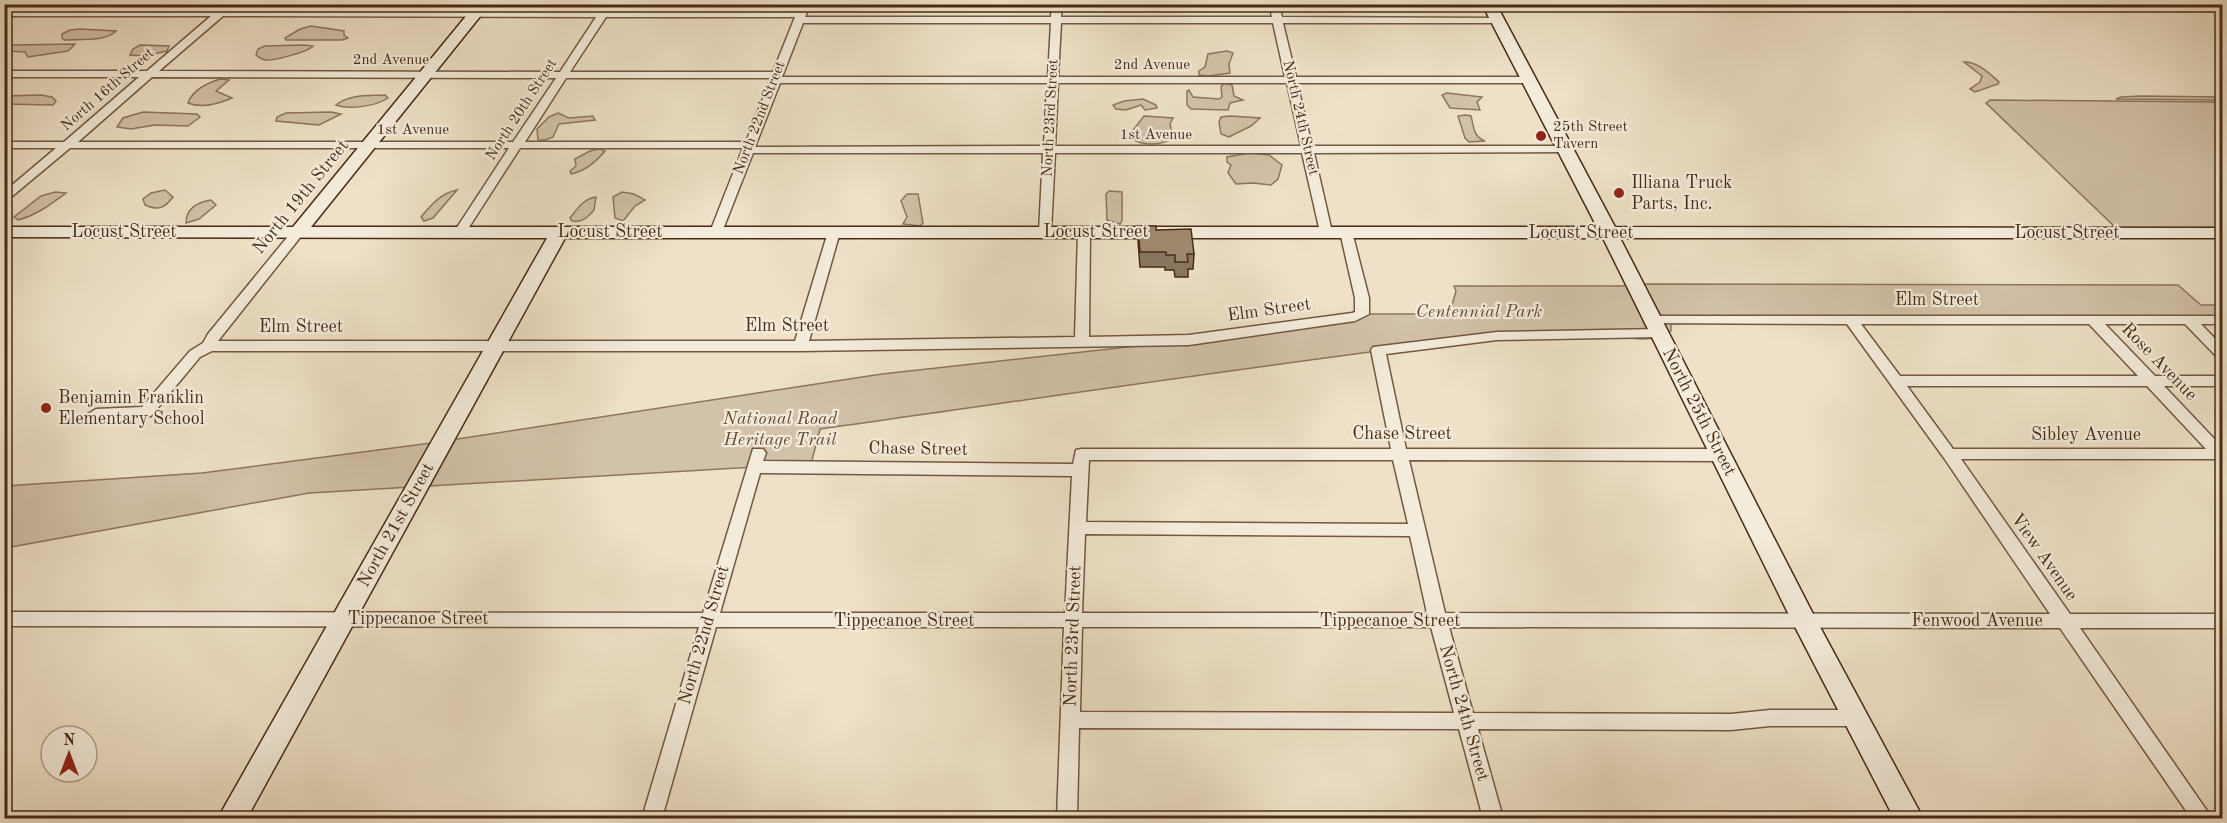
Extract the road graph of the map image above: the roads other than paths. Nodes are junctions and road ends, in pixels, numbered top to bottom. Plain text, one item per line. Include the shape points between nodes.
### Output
1 (231, 4) edge
2 (1058, 4) edge
3 (1274, 4) edge
4 (1490, 4) edge
5 (480, 9) edge
6 (606, 9) edge
7 (4, 13) edge
8 (220, 13) junction
9 (802, 13) edge
10 (1057, 20) junction
11 (1278, 20) junction
12 (1497, 20) junction
13 (4, 74) edge
14 (149, 75) junction
15 (427, 75) junction
16 (563, 75) junction
17 (776, 78) junction
18 (1053, 80) junction
19 (1292, 80) junction
20 (1528, 80) junction
21 (4, 145) edge
22 (66, 145) junction
23 (369, 146) junction
24 (517, 146) junction
25 (749, 147) junction
26 (1307, 149) junction
27 (1565, 149) junction
28 (1050, 150) junction
29 (4, 198) edge
30 (4, 232) edge
31 (298, 232) junction
32 (460, 232) junction
33 (560, 232) junction
34 (716, 232) junction
35 (834, 232) junction
36 (1045, 232) junction
37 (1084, 232) junction
38 (1326, 232) junction
39 (1346, 232) junction
40 (1609, 233) junction
41 (2223, 233) edge
42 (1851, 320) junction
43 (2093, 320) junction
44 (2189, 320) junction
45 (2223, 320) edge
46 (1655, 327) junction
47 (1082, 341) junction
48 (209, 346) junction
49 (801, 346) junction
50 (495, 348) junction
51 (2223, 354) edge
52 (1378, 361) joint
53 (1896, 381) junction
54 (2151, 381) junction
55 (2223, 381) edge
56 (96, 414) dead end
57 (1399, 453) junction
58 (1949, 454) junction
59 (2222, 454) edge
60 (1722, 455) junction
61 (756, 460) joint
62 (1081, 462) junction
63 (1078, 528) junction
64 (1417, 530) junction
65 (4, 619) edge
66 (343, 619) junction
67 (708, 620) junction
68 (1073, 621) junction
69 (1438, 621) junction
70 (1804, 621) junction
71 (2223, 621) edge
72 (2065, 622) junction
73 (1856, 718) junction
74 (1070, 720) junction
75 (1466, 720) junction
76 (232, 819) edge
77 (652, 819) edge
78 (1067, 819) edge
79 (1493, 819) edge
80 (1909, 819) edge
81 (2202, 819) edge

1 - 8 street, North 16th Street
2 - 10 street, North 23rd Street
3 - 11 street, North 24th Street
4 - 12 street, North 25th Street
5 - 6 street
5 - 8 street
5 - 15 street, North 19th Street
6 - 9 street
6 - 16 street, North 20th Street
7 - 8 street
8 - 14 street, North 16th Street
9 - 10 street
9 - 17 street, North 22nd Street
10 - 11 street
10 - 18 street, North 23rd Street
11 - 12 street
11 - 19 street, North 24th Street
12 - 20 street, North 25th Street
13 - 14 street, 2nd Avenue
14 - 15 street, 2nd Avenue
14 - 22 street, North 16th Street
15 - 16 street, 2nd Avenue
15 - 23 street, North 19th Street
16 - 17 street, 2nd Avenue
16 - 24 street, North 20th Street
17 - 18 street, 2nd Avenue
17 - 25 street, North 22nd Street
18 - 19 street, 2nd Avenue
18 - 28 street, North 23rd Street
19 - 20 street, 2nd Avenue
19 - 26 street, North 24th Street
20 - 27 street, North 25th Street
21 - 22 street, 1st Avenue
22 - 23 street, 1st Avenue
22 - 29 street, North 16th Street
23 - 24 street, 1st Avenue
23 - 31 street, North 19th Street
24 - 25 street, 1st Avenue
24 - 32 street, North 20th Street
25 - 28 street, 1st Avenue
25 - 34 street, North 22nd Street
26 - 27 street, 1st Avenue
26 - 28 street, 1st Avenue
26 - 38 street, North 24th Street
27 - 40 street, North 25th Street
28 - 36 street, North 23rd Street
30 - 31 street, Locust Street
31 - 32 street, Locust Street
31 - 48 street, North 19th Street
32 - 33 street, Locust Street
33 - 34 street, Locust Street
33 - 50 street, North 21st Street
34 - 35 street, Locust Street
35 - 36 street, Locust Street
35 - 49 street
36 - 37 street, Locust Street
37 - 38 street, Locust Street
37 - 47 street
38 - 39 street, Locust Street
39 - 40 street, Locust Street
39 - 47 street, Elm Street via 1362,298 1362,314 1355,317 1210,338
40 - 41 street, Locust Street
40 - 46 street, North 25th Street
42 - 43 street, Elm Street
42 - 46 street, Elm Street
42 - 53 street, View Avenue
43 - 44 street, Elm Street
43 - 54 street, Rose Avenue
44 - 45 street, Elm Street
44 - 51 street
46 - 52 street, Elm Street via 1497,336 1378,351
46 - 60 street, North 25th Street
47 - 49 street, Elm Street
48 - 50 street, Elm Street
48 - 56 street, North 19th Street via 195,354 146,412
49 - 50 street, Elm Street
50 - 66 street, North 21st Street
52 - 57 street, North 24th Street
53 - 54 street
53 - 58 street, View Avenue
54 - 55 street
54 - 59 street, Rose Avenue
57 - 60 street, Chase Street
57 - 62 street, Chase Street
57 - 64 street, North 24th Street
58 - 59 street, Sibley Avenue
58 - 72 street, View Avenue
60 - 70 street, North 25th Street
61 - 62 street, Chase Street
61 - 67 street, North 22nd Street
62 - 63 street, North 23rd Street
63 - 64 street
63 - 68 street, North 23rd Street
64 - 69 street, North 24th Street
65 - 66 street, Tippecanoe Street
66 - 67 street, Tippecanoe Street
66 - 76 street, North 21st Street
67 - 68 street, Tippecanoe Street
67 - 77 street, North 22nd Street
68 - 69 street, Tippecanoe Street
68 - 74 street, North 23rd Street
69 - 70 street, Tippecanoe Street
69 - 75 street, North 24th Street
70 - 72 street, Fenwood Avenue
70 - 73 street, North 25th Street
71 - 72 street, Fenwood Avenue
72 - 81 street, View Avenue
73 - 75 street via 1731,722
73 - 80 street, North 25th Street
74 - 75 street
74 - 78 street, North 23rd Street
75 - 79 street, North 24th Street

